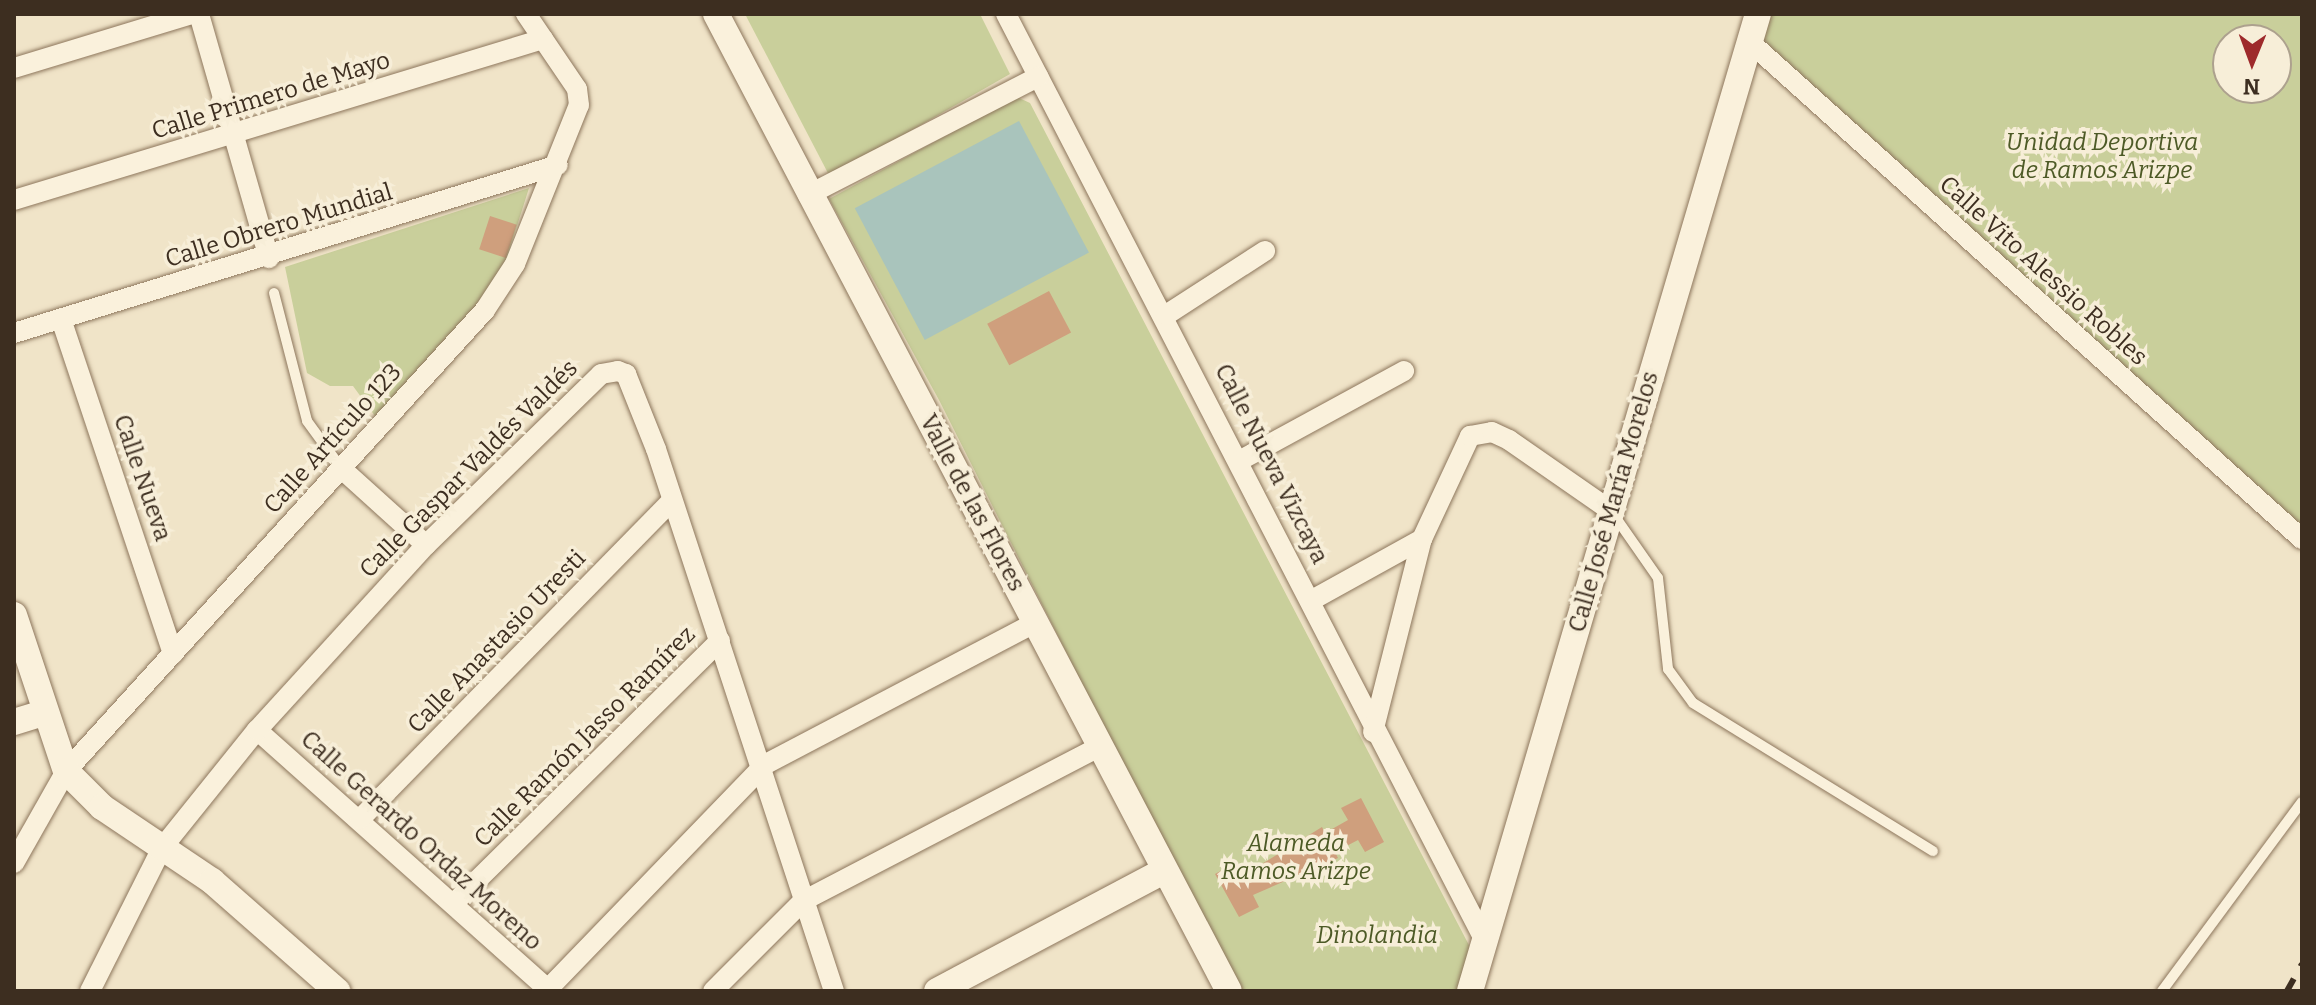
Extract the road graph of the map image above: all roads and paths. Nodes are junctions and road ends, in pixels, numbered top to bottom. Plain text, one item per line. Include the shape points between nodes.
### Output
1 (192, 14) edge
2 (199, 14) edge
3 (526, 14) edge
4 (716, 14) edge
5 (1006, 14) edge
6 (1758, 14) edge
7 (543, 39) junction
8 (1750, 42) junction
9 (14, 68) edge
10 (1038, 77) junction
11 (237, 133) junction
12 (558, 165) junction
13 (808, 195) junction
14 (14, 200) edge
15 (1265, 251) dead end
16 (269, 258) junction
17 (274, 293) dead end
18 (1166, 315) junction
19 (61, 319) junction
20 (14, 333) edge
21 (1404, 371) dead end
22 (1239, 461) junction
23 (342, 469) junction
24 (671, 501) junction
25 (1611, 511) junction
26 (1422, 539) junction
27 (2302, 539) edge
28 (426, 545) junction
29 (1312, 600) junction
30 (14, 615) edge
31 (1035, 623) junction
32 (720, 641) junction
33 (173, 654) junction
34 (44, 713) junction
35 (14, 722) edge
36 (257, 730) junction
37 (1373, 732) junction
38 (1099, 747) junction
39 (764, 765) junction
40 (66, 771) junction
41 (2302, 802) edge
42 (360, 819) junction
43 (162, 848) junction
44 (1933, 851) dead end
45 (16, 854) edge
46 (1164, 871) junction
47 (803, 901) junction
48 (453, 904) junction
49 (1484, 939) junction
50 (100, 987) edge
51 (549, 990) edge
52 (1226, 990) edge
53 (337, 991) edge
54 (713, 991) edge
55 (834, 991) edge
56 (937, 991) edge
57 (1470, 991) edge
58 (2162, 991) edge

1 - 9 street
2 - 11 street
3 - 7 street, Calle Artículo 123
4 - 13 street, Valle de las Flores
5 - 10 street, Calle Nueva Vizcaya
6 - 8 street, Calle José María Morelos
7 - 11 street, Calle Primero de Mayo
7 - 12 street, Calle Artículo 123 via 577,89 575,122
8 - 25 street, Calle José María Morelos
8 - 27 street, Calle Vito Alessio Robles
10 - 13 street
10 - 18 street, Calle Nueva Vizcaya
11 - 14 street, Calle Primero de Mayo
11 - 16 street
12 - 16 street, Calle Obrero Mundial
12 - 23 street, Calle Artículo 123 via 515,264 485,310
13 - 31 street, Valle de las Flores
15 - 18 street
16 - 19 street, Calle Obrero Mundial
17 - 23 lane via 307,421
18 - 22 street, Calle Nueva Vizcaya
19 - 20 street, Calle Obrero Mundial
19 - 33 street, Calle Nueva
21 - 22 street
22 - 29 street, Calle Nueva Vizcaya
23 - 28 street
23 - 33 street, Calle Artículo 123
24 - 28 street, Calle Gaspar Valdés Valdés via 626,374 608,371
24 - 32 street, Calle Gaspar Valdés Valdés
24 - 42 street, Calle Anastasio Uresti
25 - 26 street via 1492,432 1470,436 1458,450
25 - 44 lane via 1658,578 1668,669 1693,703
25 - 49 street, Calle José María Morelos
26 - 29 street
26 - 37 street
28 - 36 street, Calle Gaspar Valdés Valdés
29 - 37 street, Calle Nueva Vizcaya
30 - 34 street
31 - 38 street, Valle de las Flores
31 - 39 street
32 - 39 street, Calle Gaspar Valdés Valdés
32 - 48 street, Calle Ramón Jasso Ramírez
33 - 40 street, Calle Artículo 123
34 - 35 street
34 - 40 street
36 - 42 street, Calle Gerardo Ordaz Moreno
36 - 43 street, Calle Gaspar Valdés Valdés
37 - 49 street, Calle Nueva Vizcaya
38 - 46 street, Valle de las Flores
38 - 47 street
39 - 47 street, Calle Gaspar Valdés Valdés
39 - 51 street
40 - 43 street via 102,807
40 - 45 street, Calle Artículo 123
41 - 58 lane
42 - 48 street, Calle Gerardo Ordaz Moreno
43 - 50 street, Calle Gaspar Valdés Valdés
43 - 53 street via 212,881
46 - 52 street, Valle de las Flores
46 - 56 street
47 - 54 street
47 - 55 street, Calle Gaspar Valdés Valdés
48 - 51 street, Calle Gerardo Ordaz Moreno
49 - 57 street, Calle José María Morelos

